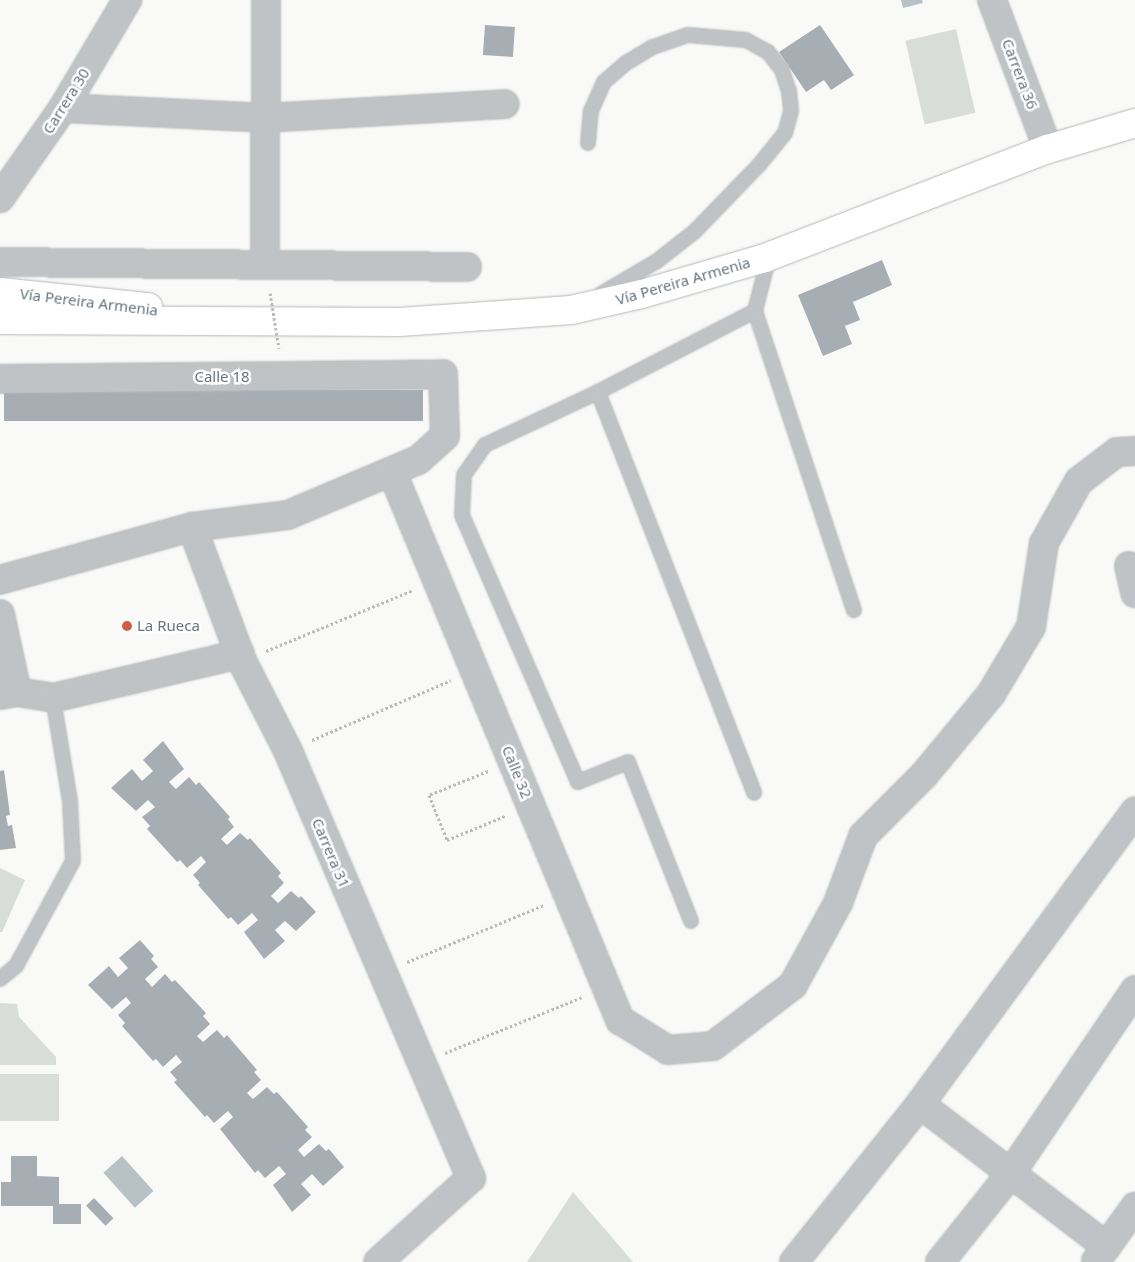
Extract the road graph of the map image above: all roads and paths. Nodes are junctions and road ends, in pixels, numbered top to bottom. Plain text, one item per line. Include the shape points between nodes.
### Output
1 (126, 0) edge
2 (266, 0) edge
3 (992, 0) edge
4 (505, 104) dead end
5 (63, 108) junction
6 (264, 118) junction
7 (1135, 123) edge
8 (588, 143) dead end
9 (1048, 149) junction
10 (0, 198) edge
11 (769, 256) junction
12 (0, 262) edge
13 (265, 263) junction
14 (467, 266) dead end
15 (0, 292) edge
16 (270, 293) dead end
17 (571, 310) junction
18 (756, 311) junction
19 (0, 320) edge
20 (207, 322) junction
21 (279, 348) dead end
22 (0, 379) edge
23 (598, 392) junction
24 (1135, 451) edge
25 (392, 472) junction
26 (192, 527) junction
27 (1128, 566) dead end
28 (0, 580) edge
29 (437, 580) junction
30 (1135, 593) edge
31 (854, 610) dead end
32 (0, 614) edge
33 (241, 657) junction
34 (474, 670) junction
35 (9, 693) edge
36 (53, 698) junction
37 (288, 751) junction
38 (512, 761) junction
39 (754, 793) dead end
40 (530, 806) junction
41 (1135, 811) edge
42 (568, 896) junction
43 (691, 921) dead end
44 (382, 972) junction
45 (0, 979) edge
46 (606, 987) junction
47 (1135, 990) edge
48 (420, 1064) junction
49 (920, 1104) junction
50 (1011, 1173) junction
51 (1135, 1207) edge
52 (1101, 1255) edge
53 (378, 1262) edge
54 (794, 1262) edge
55 (940, 1262) edge

1 - 5 street, Carrera 30
2 - 6 street
3 - 9 street, Carrera 36
4 - 6 street
5 - 6 street
5 - 10 street, Carrera 30
6 - 13 street
7 - 9 main road, Vía Pereira Armenia
8 - 17 lane via 591,111 604,82 626,63 653,47 688,36 746,40 768,52 782,70 789,92 791,111 784,133 694,232 656,261
9 - 11 main road, Vía Pereira Armenia
11 - 17 main road, Vía Pereira Armenia via 642,294
11 - 18 lane
12 - 13 street
13 - 14 street
15 - 20 main road, Vía Pereira Armenia via 140,305
16 - 21 path, bridge
17 - 20 main road, Vía Pereira Armenia via 408,322
18 - 23 lane
18 - 31 lane
19 - 20 main road, Vía Pereira Armenia
22 - 25 street, Calle 18 via 443,374 445,436 418,460
23 - 39 lane
23 - 43 lane via 485,445 464,475 462,515 578,782 628,762
24 - 46 street, Calle 32 via 1117,452 1080,481 1044,543 1031,627 991,694 924,775 863,836 838,903 793,985 713,1046 668,1050 620,1020
25 - 26 street via 288,515
25 - 29 street, Calle 32
26 - 28 street
26 - 33 street, Carrera 31
27 - 30 street
29 - 33 path
29 - 34 street, Calle 32
32 - 35 street
33 - 36 street
33 - 37 street, Carrera 31
34 - 37 path
34 - 38 street, Calle 32
35 - 36 street
36 - 45 lane via 70,800 73,861 16,966
37 - 44 street, Carrera 31
38 - 40 street, Calle 32
38 - 40 path via 429,795 447,840
40 - 42 street, Calle 32
41 - 49 street
42 - 44 path
42 - 46 street, Calle 32
44 - 48 street, Carrera 31
46 - 48 path
47 - 50 street
48 - 53 street, Carrera 31 via 471,1178
49 - 50 street
49 - 54 street
50 - 52 street
50 - 55 street
51 - 52 street

